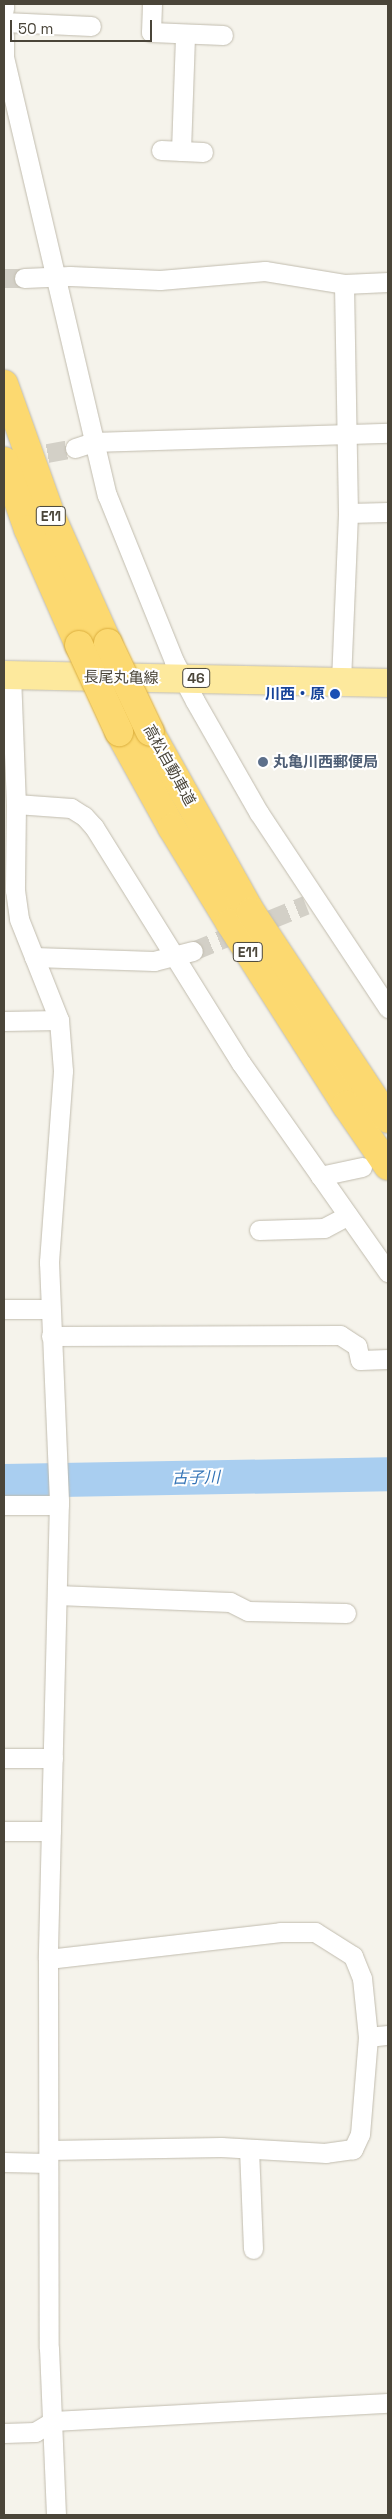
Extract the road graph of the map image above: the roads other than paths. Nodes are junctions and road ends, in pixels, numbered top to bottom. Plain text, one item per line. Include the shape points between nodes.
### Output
1 (4, 4) edge
2 (152, 4) edge
3 (4, 9) edge
4 (4, 22) edge
5 (91, 26) dead end
6 (185, 34) junction
7 (4, 35) edge
8 (223, 35) dead end
9 (9, 95) edge
10 (161, 150) dead end
11 (181, 151) junction
12 (203, 152) dead end
13 (56, 276) junction
14 (24, 278) tunnel mouth
15 (388, 282) edge
16 (344, 284) junction
17 (4, 384) edge
18 (388, 433) edge
19 (348, 435) junction
20 (94, 442) junction
21 (75, 448) tunnel mouth
22 (4, 461) edge
23 (388, 512) edge
24 (348, 513) junction
25 (8, 675) edge
26 (184, 678) junction
27 (341, 681) junction
28 (388, 683) edge
29 (16, 804) junction
30 (193, 951) tunnel mouth
31 (175, 956) junction
32 (34, 957) junction
33 (388, 1008) edge
34 (59, 1020) junction
35 (4, 1021) edge
36 (388, 1119) edge
37 (375, 1167) edge
38 (320, 1176) junction
39 (348, 1215) junction
40 (259, 1230) dead end
41 (388, 1272) edge
42 (4, 1309) edge
43 (50, 1309) junction
44 (51, 1336) junction
45 (388, 1359) edge
46 (59, 1502) junction
47 (4, 1505) edge
48 (57, 1595) junction
49 (346, 1614) dead end
50 (4, 1758) edge
51 (53, 1758) junction
52 (4, 1830) edge
53 (51, 1832) junction
54 (48, 1959) junction
55 (388, 2035) edge
56 (368, 2037) junction
57 (249, 2148) junction
58 (48, 2157) junction
59 (4, 2162) edge
60 (252, 2250) dead end
61 (388, 2403) edge
62 (53, 2421) junction
63 (4, 2433) edge
64 (56, 2515) edge

1 - 3 street
2 - 6 street via 151,32
4 - 5 street
6 - 8 street
6 - 11 street
7 - 9 street
9 - 13 street
10 - 11 street
11 - 12 street
13 - 14 street
13 - 16 street via 160,280 265,272
13 - 20 street
15 - 16 street
16 - 19 street
17 - 36 highway, 高松自動車道 / E11, bridge via 52,518 150,732 251,912
18 - 19 street
19 - 20 street
19 - 24 street
20 - 21 street
20 - 26 street via 107,495 174,661
22 - 37 highway, 高松自動車道 / E11, bridge via 28,529 120,732 172,828 346,1105
23 - 24 street
24 - 27 street
25 - 26 main road, 長尾丸亀線 / 46
25 - 29 street
26 - 27 main road, 長尾丸亀線 / 46
26 - 33 street via 311,902
27 - 28 main road, 長尾丸亀線 / 46
29 - 31 street via 71,808 84,816
29 - 32 street via 18,919
30 - 31 street
31 - 32 street via 154,961
31 - 38 street via 241,1063
32 - 34 street
34 - 35 street
34 - 43 street via 63,1071 48,1262
37 - 38 street
38 - 39 street
39 - 40 street via 324,1228
39 - 41 street
42 - 43 street
43 - 44 street
44 - 45 street via 340,1335 357,1346 360,1360
44 - 46 street
46 - 47 street
46 - 48 street
48 - 49 street via 230,1602 248,1611
48 - 51 street
50 - 51 street
51 - 53 street
52 - 53 street
53 - 54 street
54 - 56 street via 280,1932 315,1932 353,1956 362,1978
54 - 58 street
55 - 56 street
56 - 57 street via 360,2134 353,2149 326,2153
57 - 58 street via 169,2147
57 - 60 street
58 - 59 street
58 - 62 street via 49,2348
61 - 62 street
62 - 63 street via 35,2432
62 - 64 street

